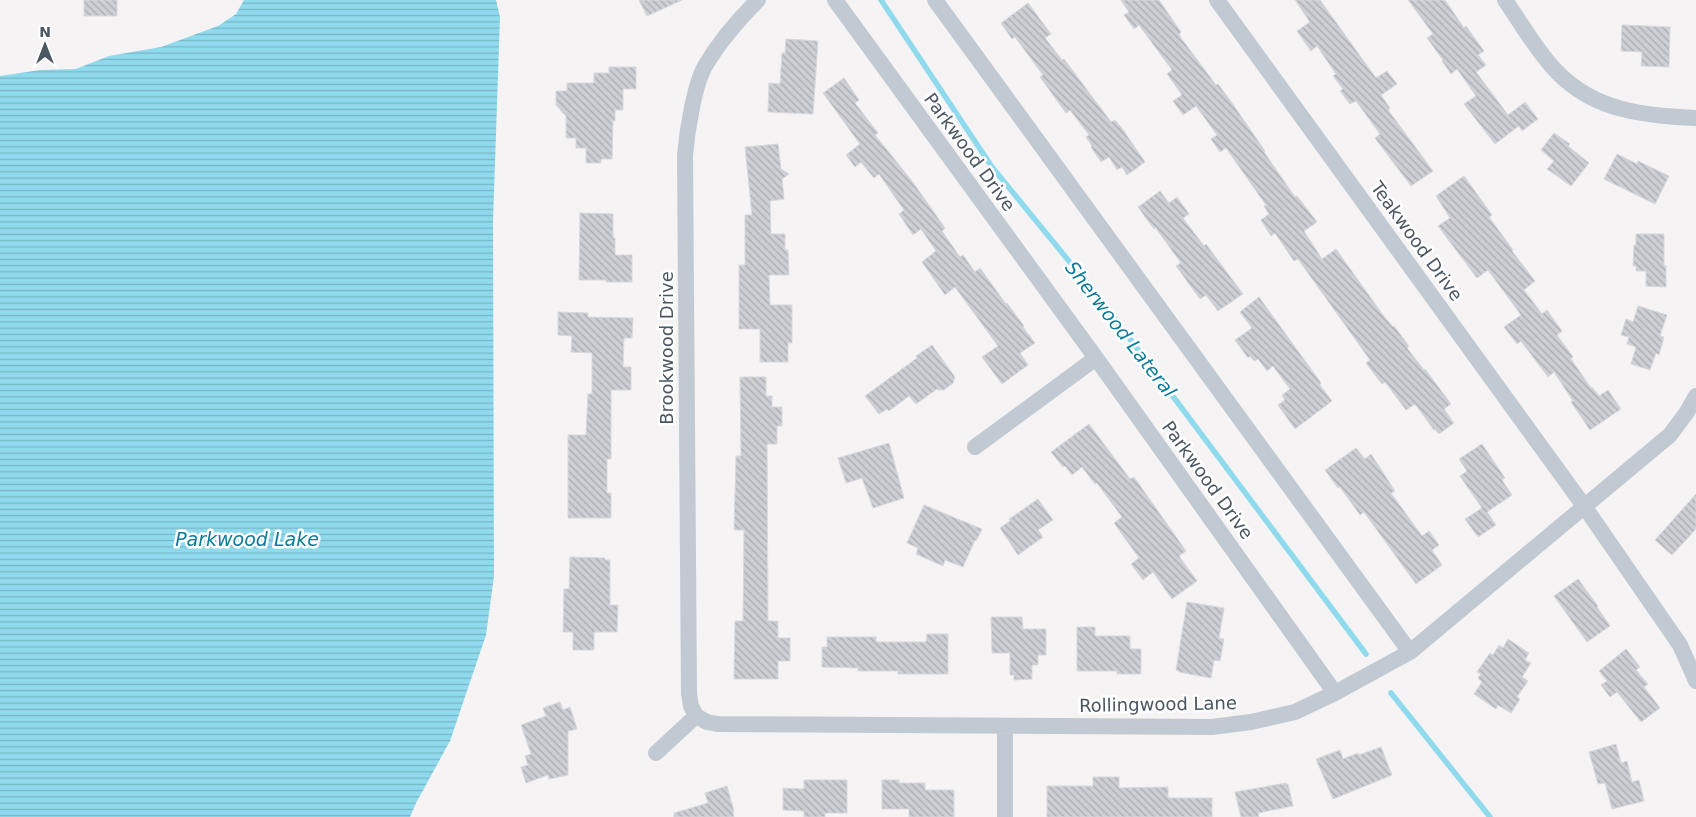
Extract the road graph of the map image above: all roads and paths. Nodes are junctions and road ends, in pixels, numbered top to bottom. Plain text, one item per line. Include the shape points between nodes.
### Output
1 (758, 0) edge
2 (835, 0) edge
3 (935, 0) edge
4 (1217, 0) edge
5 (1505, 0) edge
6 (1696, 118) edge
7 (1096, 358) junction
8 (1696, 396) edge
9 (975, 447) dead end
10 (1584, 506) junction
11 (1410, 652) junction
12 (1696, 681) edge
13 (1335, 693) junction
14 (696, 716) junction
15 (1005, 726) junction
16 (656, 754) dead end
17 (1004, 817) edge

1 - 14 street, Brookwood Drive via 723,40 705,67 690,119 685,155 689,694
2 - 7 street, Parkwood Drive
3 - 11 street
4 - 10 street, Teakwood Drive
5 - 6 street via 1548,61 1579,91 1618,109 1655,116
7 - 9 street
7 - 13 street, Parkwood Drive
8 - 10 street, Rollingwood Lane via 1670,436
10 - 11 street, Rollingwood Lane
10 - 12 street, Teakwood Drive via 1680,645
11 - 13 street, Rollingwood Lane
13 - 15 street, Rollingwood Lane via 1295,712 1212,727
14 - 15 street, Rollingwood Lane via 718,724
14 - 16 street
15 - 17 street

